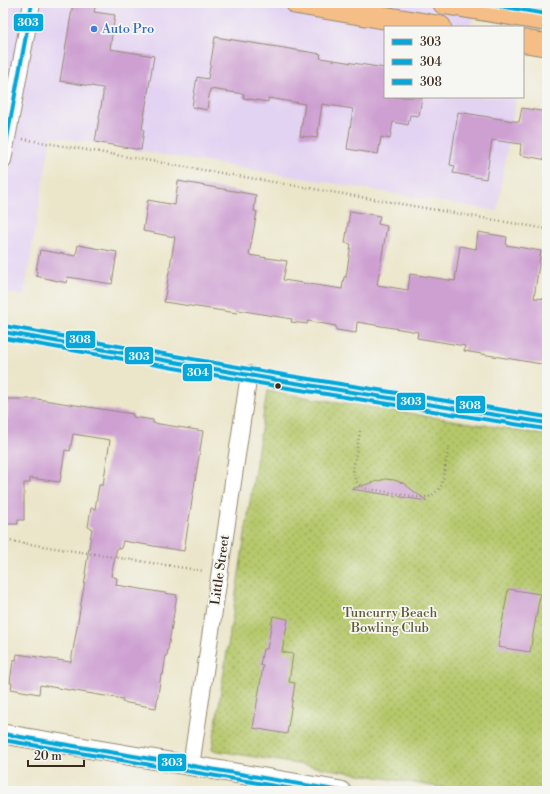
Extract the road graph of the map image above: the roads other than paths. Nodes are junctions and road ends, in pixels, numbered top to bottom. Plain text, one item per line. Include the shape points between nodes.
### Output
1 (32, 3) edge
2 (297, 3) edge
3 (444, 3) edge
4 (547, 20) edge
5 (434, 26) edge
6 (524, 41) edge
7 (547, 45) edge
8 (3, 160) edge
9 (3, 332) edge
10 (249, 374) junction
11 (547, 423) edge
12 (3, 734) edge
13 (191, 766) junction
14 (341, 791) edge

1 - 8 street
2 - 5 main road
3 - 4 main road
6 - 7 main road
9 - 10 street
10 - 11 street
10 - 13 street, Little Street
12 - 13 street
13 - 14 street

